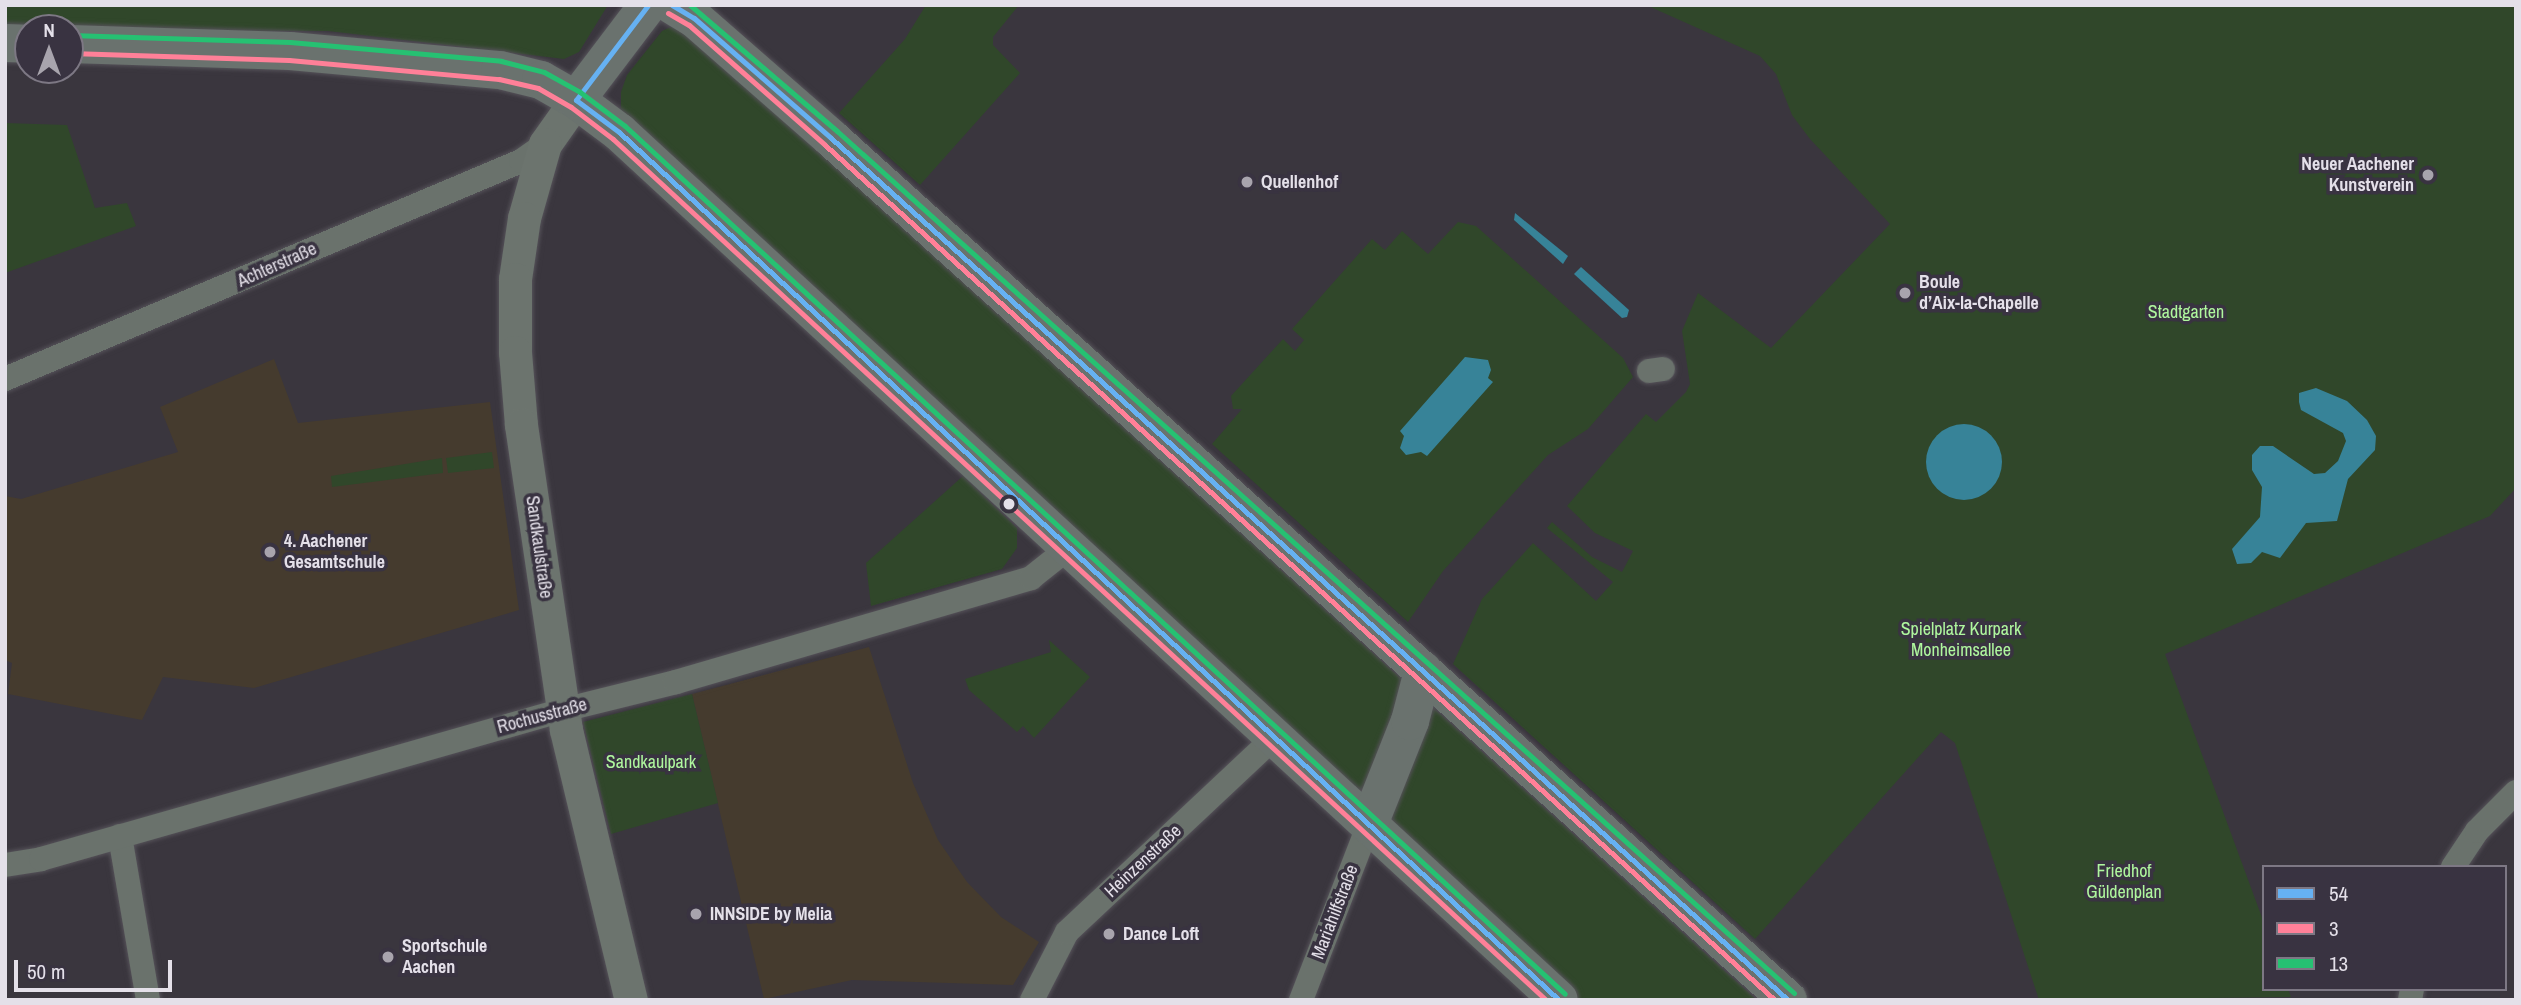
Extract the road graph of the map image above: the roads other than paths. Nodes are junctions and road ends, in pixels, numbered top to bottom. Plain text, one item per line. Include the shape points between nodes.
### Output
1 (648, 5) edge
2 (671, 5) edge
3 (84, 44) edge
4 (576, 100) junction
5 (545, 144) junction
6 (5, 379) edge
7 (1070, 547) junction
8 (1423, 671) junction
9 (563, 710) junction
10 (1275, 737) junction
11 (2516, 792) edge
12 (1369, 824) junction
13 (120, 836) junction
14 (5, 865) edge
15 (2454, 865) edge
16 (148, 1000) edge
17 (631, 1000) edge
18 (1032, 1000) edge
19 (1301, 1000) edge
20 (1559, 1000) edge
21 (1788, 1000) edge

1 - 4 main road
2 - 8 main road via 694,18 831,138
3 - 4 main road via 290,51 500,70 541,80
4 - 5 street, Sandkaulstraße
4 - 7 main road via 619,132
5 - 6 street, Achterstraße via 521,161
5 - 9 street, Sandkaulstraße via 522,231 515,279 515,352 521,425
7 - 9 street, Rochusstraße via 1031,578 676,682
7 - 10 main road
8 - 12 main road via 1410,722
8 - 21 main road
9 - 13 street, Rochusstraße
9 - 17 street, Sandkaulstraße
10 - 12 main road
10 - 18 street, Heinzenstraße via 1067,932
11 - 15 street via 2477,831
12 - 19 street, Mariahilfstraße
12 - 20 main road
13 - 14 street, Rochusstraße
13 - 16 street

